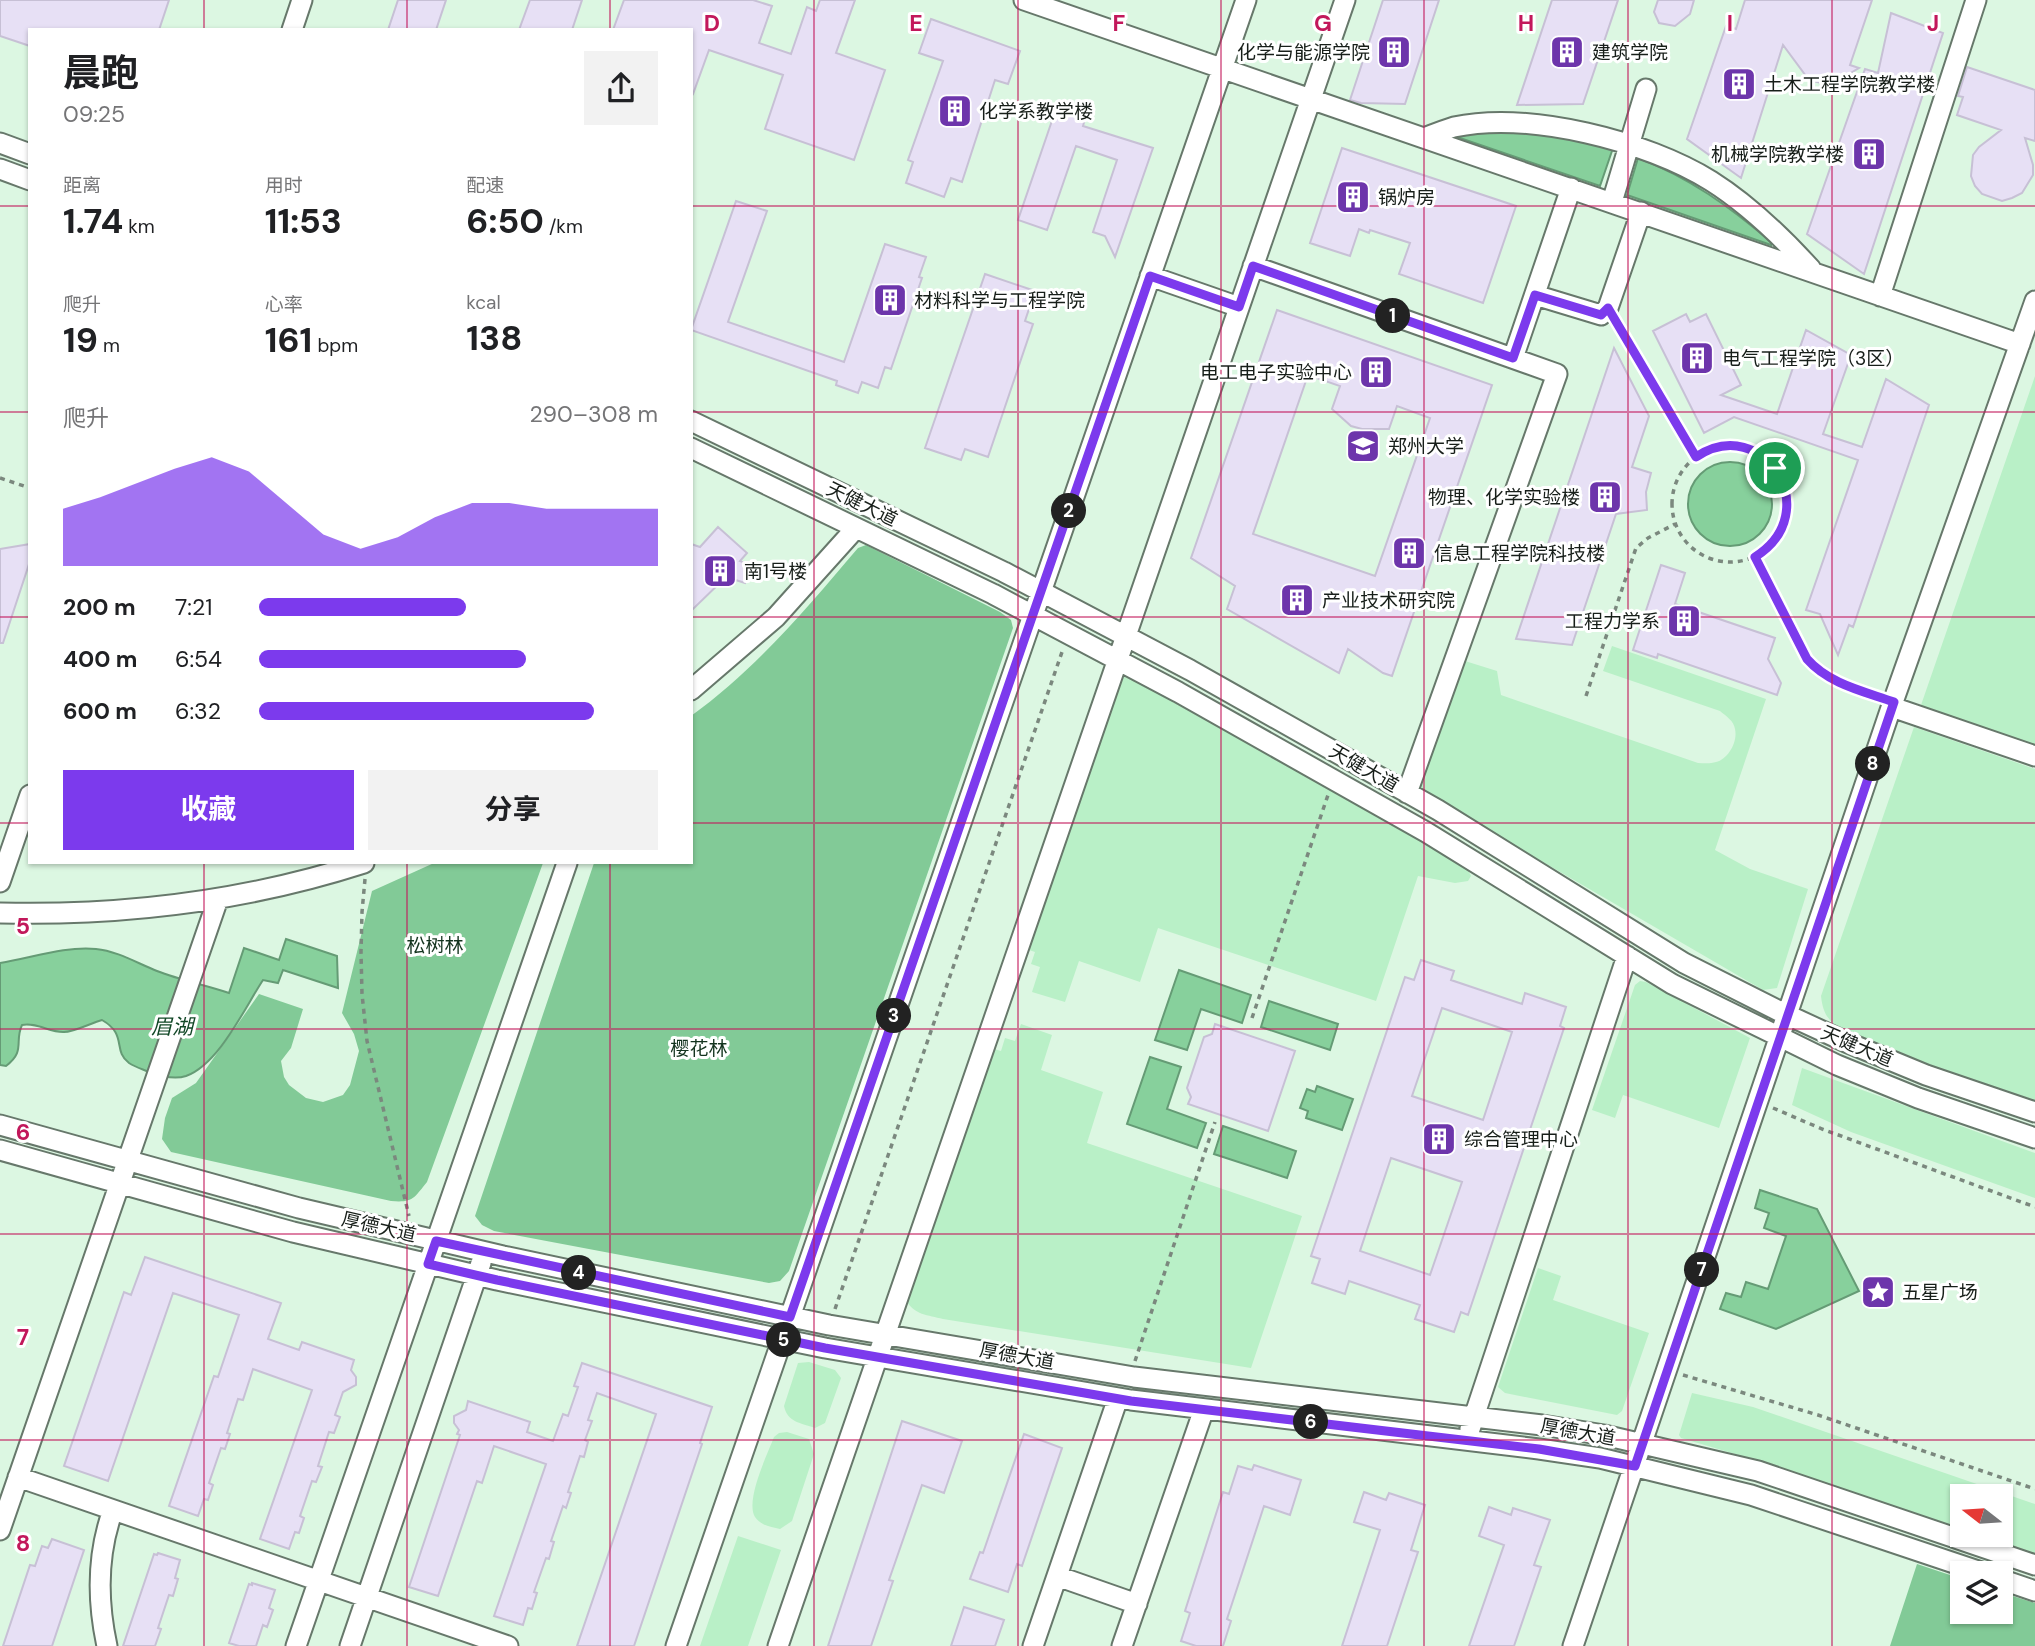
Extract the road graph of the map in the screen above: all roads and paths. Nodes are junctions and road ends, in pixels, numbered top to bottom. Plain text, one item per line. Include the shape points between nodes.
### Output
1 (302, 0) edge
2 (1024, 0) edge
3 (1246, 0) edge
4 (1345, 0) edge
5 (1976, 0) edge
6 (293, 28) edge
7 (1222, 68) junction
8 (1646, 89) dead end
9 (1311, 99) junction
10 (1424, 138) junction
11 (0, 143) edge
12 (1629, 145) junction
13 (28, 153) edge
14 (0, 169) edge
15 (28, 179) edge
16 (1571, 188) junction
17 (1612, 202) junction
18 (1641, 212) junction
19 (1253, 266) junction
20 (1813, 272) junction
21 (1150, 276) junction
22 (1535, 295) junction
23 (1880, 296) junction
24 (2035, 301) edge
25 (1239, 307) junction
26 (1608, 308) junction
27 (2020, 344) junction
28 (1513, 358) junction
29 (693, 422) edge
30 (693, 450) edge
31 (1696, 457) junction
32 (0, 478) edge
33 (28, 487) edge
34 (1675, 524) junction
35 (856, 528) junction
36 (1755, 557) junction
37 (1041, 592) junction
38 (1033, 615) junction
39 (1068, 634) junction
40 (1126, 636) junction
41 (1118, 660) junction
42 (693, 688) edge
43 (1586, 696) dead end
44 (1893, 704) junction
45 (2035, 756) edge
46 (1333, 779) junction
47 (1407, 793) junction
48 (28, 800) edge
49 (567, 864) edge
50 (365, 869) edge
51 (0, 882) edge
52 (218, 899) junction
53 (0, 914) edge
54 (1627, 956) junction
55 (1788, 1015) junction
56 (1252, 1018) dead end
57 (1780, 1039) junction
58 (1759, 1101) junction
59 (2035, 1112) edge
60 (1215, 1122) dead end
61 (0, 1125) edge
62 (2035, 1138) edge
63 (0, 1150) edge
64 (128, 1161) junction
65 (120, 1184) junction
66 (2035, 1207) edge
67 (413, 1235) junction
68 (436, 1241) junction
69 (485, 1252) junction
70 (428, 1264) junction
71 (477, 1275) junction
72 (790, 1317) junction
73 (829, 1325) junction
74 (886, 1334) junction
75 (782, 1339) junction
76 (878, 1357) junction
77 (1667, 1371) junction
78 (1130, 1376) junction
79 (1118, 1398) junction
80 (1204, 1409) junction
81 (1474, 1417) junction
82 (1467, 1440) junction
83 (1643, 1443) junction
84 (1635, 1466) junction
85 (18, 1477) junction
86 (2035, 1489) edge
87 (113, 1510) junction
88 (0, 1531) edge
89 (1950, 1562) edge
90 (2035, 1565) edge
91 (1057, 1576) junction
92 (318, 1581) junction
93 (2013, 1583) edge
94 (2035, 1591) edge
95 (367, 1598) junction
96 (1137, 1604) junction
97 (455, 1637) edge
98 (107, 1646) edge
99 (296, 1646) edge
100 (350, 1646) edge
101 (508, 1646) edge
102 (676, 1646) edge
103 (778, 1646) edge
104 (1032, 1646) edge
105 (1122, 1646) edge
106 (1573, 1646) edge

1 - 6 lane
2 - 7 lane
3 - 7 lane
4 - 9 lane
5 - 23 lane
7 - 9 lane
7 - 21 lane
8 - 12 lane
9 - 10 lane
9 - 19 lane
10 - 12 lane via 1455,127 1527,125 1585,131
10 - 16 lane
11 - 13 lane
12 - 17 lane
12 - 20 lane via 1711,181 1778,232
14 - 15 lane
16 - 17 lane
16 - 22 lane
17 - 18 lane
18 - 20 lane
18 - 26 lane
19 - 25 lane
19 - 28 lane
20 - 23 lane
21 - 25 lane
21 - 37 lane
22 - 26 lane via 1601,315
22 - 28 lane
23 - 27 lane
24 - 27 lane
25 - 40 lane
26 - 31 path
27 - 44 lane
28 - 47 lane via 1557,374
29 - 37 lane, 天健大道
30 - 35 lane, 天健大道
31 - 34 path via 1674,489
31 - 36 path via 1711,449 1745,448 1766,459 1782,480 1786,518 1775,541
32 - 33 path
34 - 36 path via 1684,541 1704,557 1729,563
34 - 43 path via 1636,548
35 - 38 lane, 天健大道
35 - 42 lane via 776,617
36 - 44 path via 1807,659 1818,671
37 - 38 lane
37 - 40 lane, 天健大道
38 - 39 lane, 天健大道
38 - 72 lane
39 - 41 lane, 天健大道
39 - 73 path
40 - 41 lane
40 - 47 lane, 天健大道
41 - 46 lane, 天健大道
41 - 74 lane
44 - 45 lane
44 - 55 lane
46 - 54 lane, 天健大道
46 - 56 path
47 - 55 lane, 天健大道 via 1685,963
48 - 51 lane
49 - 68 lane
50 - 52 lane
50 - 67 path via 361,952 367,1041
52 - 53 lane via 139,910
52 - 64 lane
54 - 57 lane, 天健大道
54 - 81 lane
55 - 57 lane
55 - 59 lane, 天健大道 via 1926,1075
57 - 58 lane
57 - 62 lane, 天健大道 via 1918,1098
58 - 66 path via 1822,1129
58 - 77 lane
60 - 78 path
61 - 64 lane, 厚德大道
63 - 65 lane, 厚德大道
64 - 65 lane
64 - 67 lane, 厚德大道
65 - 70 lane, 厚德大道
65 - 85 lane
67 - 68 lane, 厚德大道
68 - 69 lane, 厚德大道
68 - 70 lane
69 - 71 lane
69 - 72 lane, 厚德大道
70 - 71 lane, 厚德大道
70 - 92 lane
71 - 75 lane, 厚德大道
71 - 95 lane
72 - 73 lane, 厚德大道
72 - 75 lane
73 - 74 lane, 厚德大道
74 - 76 lane
74 - 78 lane, 厚德大道
75 - 76 lane, 厚德大道
75 - 102 lane
76 - 79 lane, 厚德大道
76 - 103 lane
77 - 83 lane
77 - 86 path via 1818,1415
78 - 81 lane, 厚德大道
79 - 80 lane, 厚德大道
79 - 91 lane
80 - 82 lane, 厚德大道
80 - 96 lane
81 - 82 lane
81 - 83 lane, 厚德大道
82 - 84 lane, 厚德大道
83 - 84 lane
83 - 90 lane, 厚德大道 via 1758,1471
84 - 89 lane, 厚德大道 via 1751,1495
84 - 106 lane
85 - 87 lane
85 - 88 lane
87 - 92 lane
87 - 98 lane via 100,1569
91 - 96 lane
91 - 104 lane
92 - 95 lane
92 - 99 lane
93 - 94 lane
95 - 97 lane
95 - 100 lane
96 - 105 lane
97 - 101 lane

